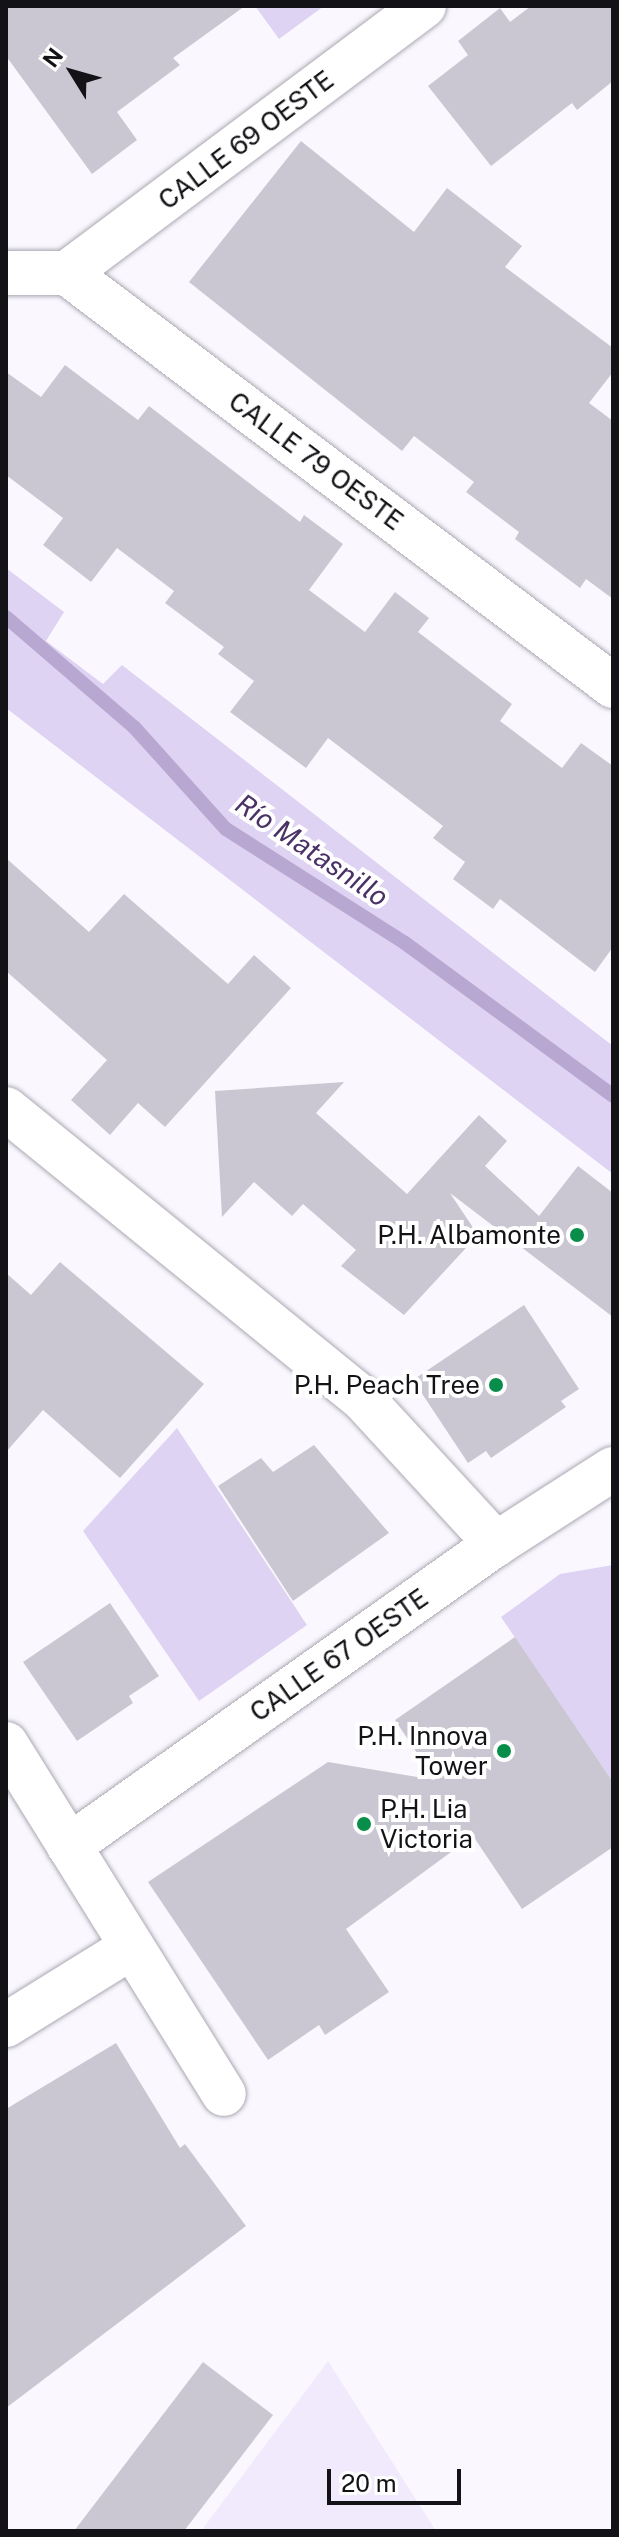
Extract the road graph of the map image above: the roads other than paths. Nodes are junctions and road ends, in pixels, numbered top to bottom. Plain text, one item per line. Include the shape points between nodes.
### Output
1 (424, 6) edge
2 (6, 273) edge
3 (67, 273) junction
4 (613, 686) edge
5 (6, 1109) edge
6 (613, 1469) edge
7 (496, 1544) junction
8 (6, 1744) edge
9 (69, 1846) junction
10 (132, 1947) junction
11 (6, 2025) edge
12 (224, 2094) dead end

1 - 3 street, CALLE 69 OESTE
2 - 3 street
3 - 4 street, CALLE 79 OESTE
5 - 7 street via 361,1397
6 - 7 street, CALLE 67 OESTE
7 - 9 street, CALLE 67 OESTE
8 - 9 street
9 - 10 street
10 - 11 street
10 - 12 street

